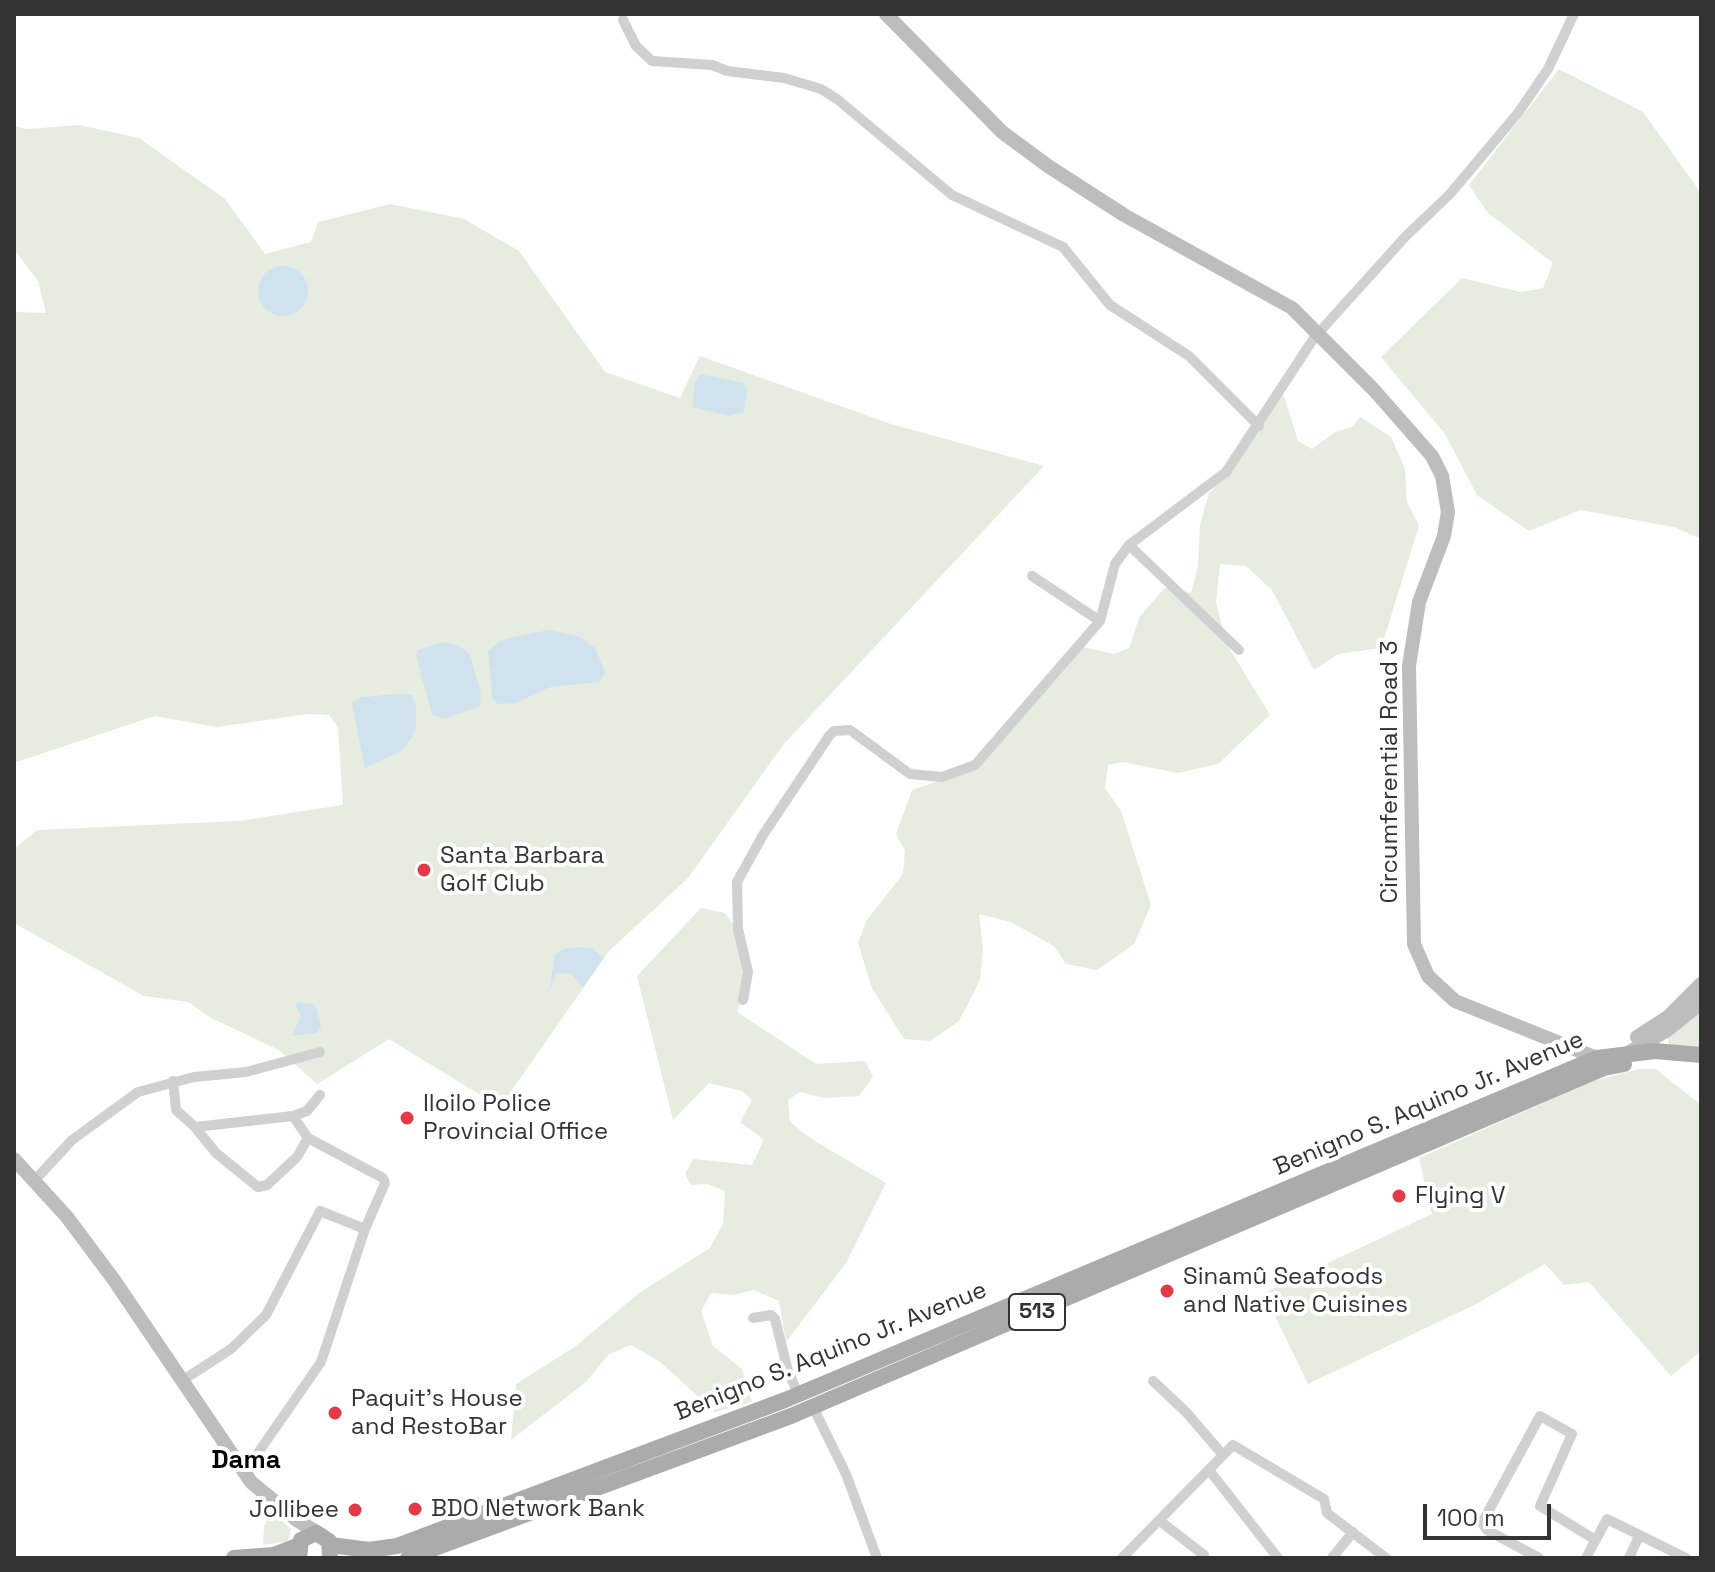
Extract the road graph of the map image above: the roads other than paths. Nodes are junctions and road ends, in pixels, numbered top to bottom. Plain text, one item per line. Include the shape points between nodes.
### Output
1 (886, 14) edge
2 (1574, 14) edge
3 (623, 20) dead end
4 (1318, 333) junction
5 (1259, 426) junction
6 (1129, 545) junction
7 (1032, 576) dead end
8 (1100, 621) junction
9 (1239, 650) dead end
10 (1701, 984) edge
11 (743, 1000) dead end
12 (1701, 1003) edge
13 (320, 1052) dead end
14 (1627, 1053) junction
15 (1701, 1055) edge
16 (1601, 1063) junction
17 (1701, 1065) edge
18 (173, 1081) junction
19 (320, 1095) dead end
20 (293, 1116) junction
21 (195, 1127) junction
22 (308, 1138) junction
23 (14, 1159) edge
24 (34, 1181) junction
25 (365, 1229) junction
26 (1058, 1294) junction
27 (753, 1318) dead end
28 (183, 1380) junction
29 (1153, 1381) dead end
30 (798, 1394) junction
31 (813, 1407) junction
32 (1223, 1455) junction
33 (1209, 1470) junction
34 (244, 1473) junction
35 (298, 1521) junction
36 (1160, 1521) junction
37 (460, 1529) junction
38 (1353, 1532) junction
39 (1639, 1536) junction
40 (1594, 1539) junction
41 (328, 1546) edge
42 (299, 1548) edge
43 (1204, 1555) dead end
44 (234, 1558) edge
45 (408, 1558) edge
46 (877, 1558) edge
47 (1122, 1558) edge
48 (1278, 1558) edge
49 (1332, 1558) edge
50 (1386, 1558) edge
51 (1539, 1558) edge
52 (1586, 1558) edge
53 (1629, 1558) edge
54 (1686, 1558) edge

1 - 4 main road, Circumferential Road 3 via 1002,132 1048,166 1124,215 1292,308
2 - 4 street via 1548,69 1518,113 1450,194
3 - 5 street via 636,46 652,61 784,78 837,99 952,195 1063,247 1110,305 1189,356
4 - 5 street
4 - 16 main road, Circumferential Road 3 via 1416,434 1432,456 1447,495 1446,526 1419,602 1409,666 1411,922 1420,962 1455,1001
5 - 6 street via 1226,472
6 - 8 street via 1115,564
6 - 9 street
7 - 8 street
8 - 11 street via 975,765 958,774 910,774 850,730 829,736 737,882 738,929 748,972
10 - 16 main road via 1668,1017
12 - 14 main road
13 - 18 street via 246,1072
14 - 15 main road, Benigno S. Aquino Jr. Avenue / 513
14 - 16 main road, Benigno S. Aquino Jr. Avenue / 513
16 - 17 main road, Benigno S. Aquino Jr. Avenue / 513
16 - 26 main road, Benigno S. Aquino Jr. Avenue / 513
18 - 21 street via 176,1110
18 - 24 street via 117,1104 54,1156
19 - 20 street via 307,1111
20 - 21 street
20 - 22 street
21 - 22 street via 216,1153 258,1187 297,1157
22 - 25 street via 383,1178
23 - 24 main road
24 - 28 main road via 67,1217
25 - 28 street via 320,1211 266,1315 231,1349
25 - 34 street via 321,1362
26 - 30 main road, Benigno S. Aquino Jr. Avenue / 513
26 - 31 main road, Benigno S. Aquino Jr. Avenue / 513
27 - 30 street via 775,1319
28 - 34 main road
29 - 32 street
30 - 37 main road, Benigno S. Aquino Jr. Avenue / 513
31 - 37 main road, Benigno S. Aquino Jr. Avenue / 513
31 - 46 street via 846,1474
32 - 33 street
32 - 38 street via 1233,1445 1324,1499 1327,1513
33 - 36 street
33 - 48 street
34 - 35 main road
35 - 41 main road
35 - 42 main road
36 - 43 street
36 - 47 street
37 - 41 main road, Benigno S. Aquino Jr. Avenue / 513 via 389,1548
37 - 45 main road, Benigno S. Aquino Jr. Avenue / 513
38 - 49 street
38 - 50 street
39 - 40 street via 1607,1519
39 - 53 street
39 - 54 street
40 - 51 street via 1540,1506 1572,1434 1540,1416 1482,1523
40 - 52 street
41 - 42 main road via 311,1534
42 - 44 main road

